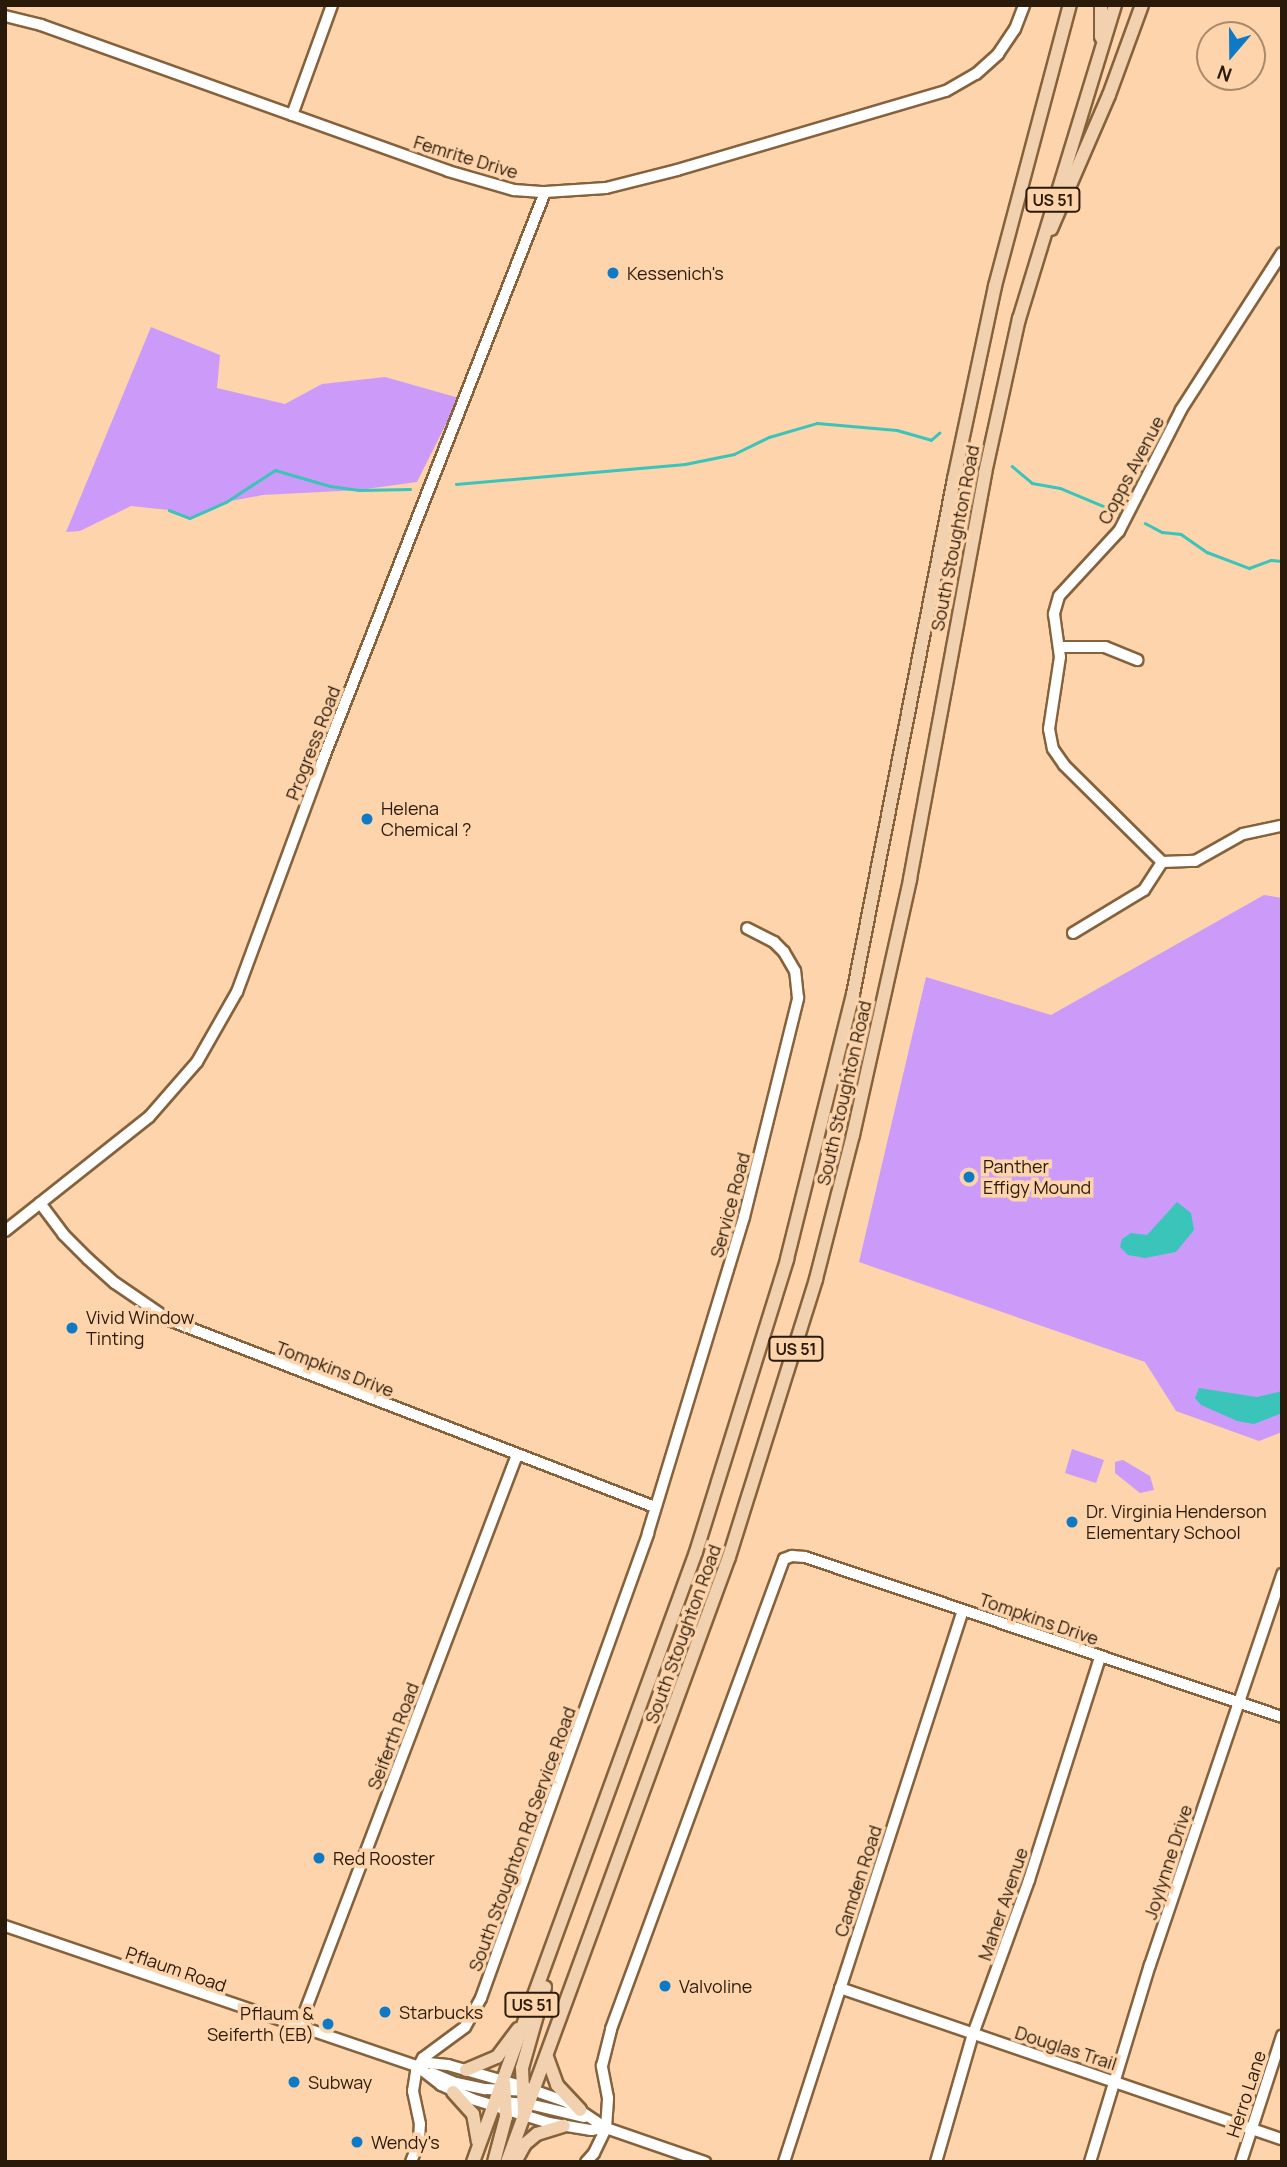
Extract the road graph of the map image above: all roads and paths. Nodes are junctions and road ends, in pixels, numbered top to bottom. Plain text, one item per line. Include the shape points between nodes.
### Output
1 (332, 5) edge
2 (1024, 5) edge
3 (1070, 5) edge
4 (1101, 5) edge
5 (1115, 5) edge
6 (1142, 5) edge
7 (5, 16) edge
8 (1101, 48) junction
9 (292, 115) junction
10 (545, 192) junction
11 (1038, 250) junction
12 (1282, 253) edge
13 (1059, 647) junction
14 (1138, 660) dead end
15 (1282, 826) edge
16 (1162, 862) junction
17 (747, 928) dead end
18 (1073, 933) dead end
19 (40, 1203) junction
20 (5, 1231) edge
21 (517, 1455) junction
22 (655, 1507) junction
23 (1282, 1574) edge
24 (963, 1610) junction
25 (1100, 1657) junction
26 (1237, 1702) junction
27 (1282, 1717) edge
28 (5, 1926) edge
29 (559, 1929) junction
30 (840, 1988) junction
31 (524, 2025) junction
32 (299, 2027) junction
33 (973, 2034) junction
34 (1282, 2035) edge
35 (547, 2057) junction
36 (417, 2066) junction
37 (466, 2070) junction
38 (1115, 2081) junction
39 (453, 2092) junction
40 (503, 2097) junction
41 (525, 2099) junction
42 (580, 2110) junction
43 (564, 2126) junction
44 (1252, 2127) junction
45 (606, 2128) junction
46 (1282, 2138) edge
47 (478, 2146) junction
48 (411, 2162) edge
49 (472, 2162) edge
50 (494, 2162) edge
51 (507, 2162) edge
52 (515, 2162) edge
53 (586, 2162) edge
54 (705, 2162) edge
55 (784, 2162) edge
56 (936, 2162) edge
57 (1090, 2162) edge
58 (1241, 2162) edge

1 - 9 street
2 - 10 street, Femrite Drive via 999,54 946,91 606,188
3 - 29 main road, South Stoughton Road / US 51 via 995,286 853,994 787,1259 720,1483
4 - 8 main road
5 - 8 main road, South Stoughton Road / US 51
6 - 11 main road via 1109,95
7 - 9 street, Femrite Drive
8 - 11 main road, South Stoughton Road / US 51
9 - 10 street, Femrite Drive via 448,171 514,190
10 - 19 street, Progress Road via 237,992 209,1045 170,1095 122,1140
11 - 35 main road, South Stoughton Road / US 51 via 994,428 899,933 828,1233 733,1546
12 - 13 street, Copps Avenue via 1181,410 1119,531 1059,596 1054,614
13 - 14 street via 1105,648
13 - 16 street, Copps Avenue via 1051,741 1064,765
15 - 16 street via 1243,834 1195,861
16 - 18 street via 1144,890
17 - 22 street, Service Road via 784,952 795,971 798,998 730,1267
19 - 20 street, Progress Road
19 - 21 street, Tompkins Drive via 88,1259 169,1320
21 - 22 street, Tompkins Drive
21 - 32 street, Seiferth Road
22 - 36 street, South Stoughton Rd Service Road via 477,2009 463,2029
23 - 26 street, Joylynne Drive
24 - 25 street, Tompkins Drive
24 - 30 street, Camden Road
24 - 45 street, Tompkins Drive via 805,1557 787,1558 774,1581 603,2051
25 - 26 street, Tompkins Drive
25 - 33 street, Maher Avenue via 1029,1880
26 - 27 street, Tompkins Drive
26 - 38 street, Joylynne Drive
28 - 32 street, Pflaum Road
29 - 31 main road, South Stoughton Road / US 51
29 - 41 main road via 522,2068
30 - 33 street, Douglas Trail
30 - 55 street, Camden Road
31 - 37 main road via 497,2057
31 - 40 main road, South Stoughton Road / US 51
32 - 36 street, Pflaum Road
33 - 38 street, Douglas Trail
33 - 56 street, Maher Avenue
34 - 44 street, Herro Lane
35 - 41 main road, South Stoughton Road / US 51
35 - 42 main road via 557,2085
36 - 37 street, Pflaum Road via 433,2063
36 - 39 street, Pflaum Road
36 - 40 street
36 - 48 street via 413,2091 419,2141
37 - 40 street, Pflaum Road
38 - 44 street, Douglas Trail
38 - 57 street, Joylynne Drive
39 - 40 street, Pflaum Road
39 - 47 main road via 473,2114
40 - 41 street, Pflaum Road
40 - 41 street, Pflaum Road
40 - 47 main road, South Stoughton Road / US 51
40 - 50 main road
41 - 42 street, Pflaum Road
41 - 43 street, Pflaum Road
41 - 45 street
41 - 51 main road, South Stoughton Road / US 51
42 - 45 street, Pflaum Road
43 - 45 street, Pflaum Road
43 - 52 main road via 537,2134
44 - 46 street, Douglas Trail
44 - 58 street, Herro Lane
45 - 53 street
45 - 54 street, Pflaum Road
47 - 49 main road, South Stoughton Road / US 51

